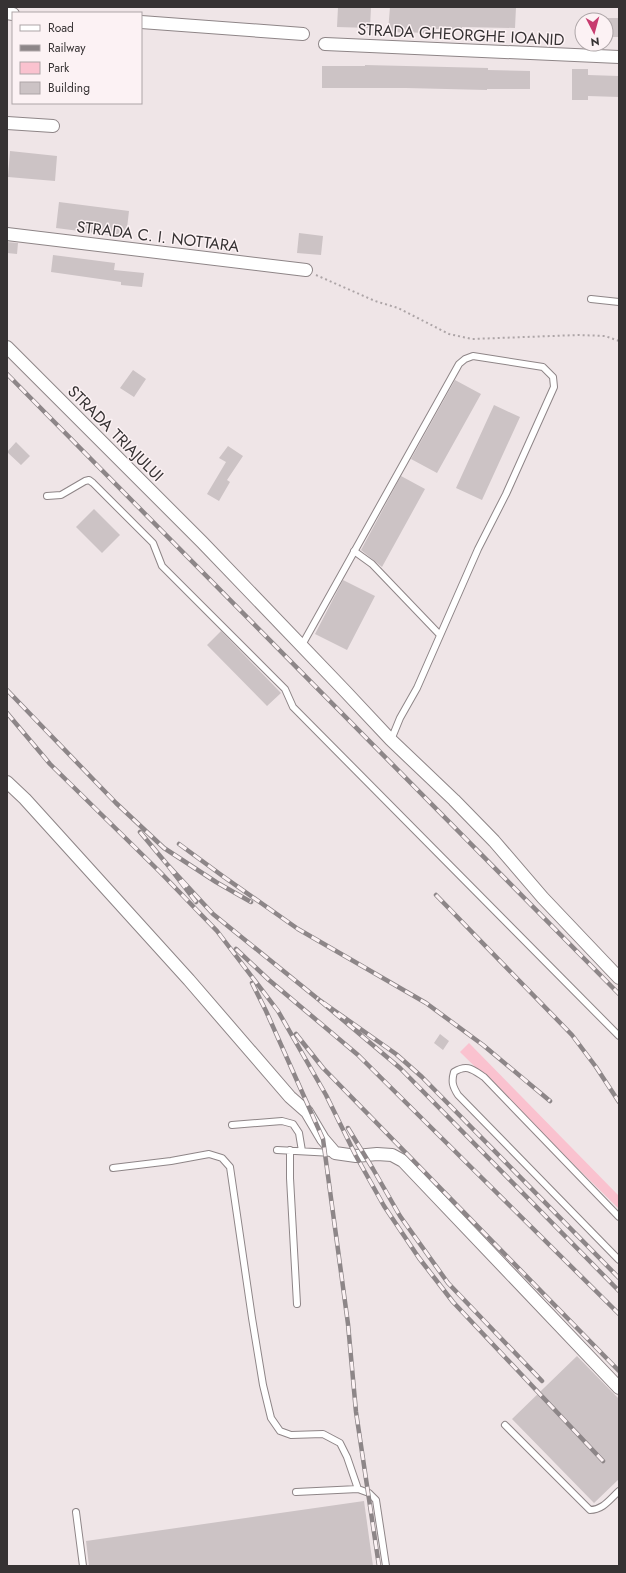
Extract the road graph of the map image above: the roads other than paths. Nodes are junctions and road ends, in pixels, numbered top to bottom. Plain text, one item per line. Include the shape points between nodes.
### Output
1 (142, 22) edge
2 (303, 34) dead end
3 (325, 44) dead end
4 (619, 57) edge
5 (7, 123) edge
6 (52, 126) dead end
7 (7, 234) edge
8 (306, 270) road end
9 (591, 299) dead end
10 (619, 302) edge
11 (7, 347) edge
12 (47, 496) dead end
13 (354, 552) junction
14 (440, 635) junction
15 (302, 645) junction
16 (390, 740) junction
17 (7, 782) edge
18 (619, 978) edge
19 (619, 1036) edge
20 (232, 1125) dead end
21 (277, 1150) dead end
22 (290, 1150) junction
23 (302, 1151) junction
24 (335, 1153) junction
25 (113, 1168) dead end
26 (619, 1217) edge
27 (619, 1260) edge
28 (297, 1304) dead end
29 (619, 1388) edge
30 (505, 1425) dead end
31 (358, 1489) junction
32 (619, 1490) edge
33 (296, 1492) dead end
34 (76, 1512) dead end
35 (83, 1566) edge
36 (386, 1566) edge

1 - 2 street
3 - 4 street, STRADA GHEORGHE IOANID
5 - 6 street
7 - 8 street, STRADA C. I. NOTTARA
9 - 10 lane
11 - 15 street, STRADA TRIAJULUI
12 - 19 lane via 61,495 85,481 93,483 153,543 162,566 285,689 293,707
13 - 14 lane via 372,564
13 - 14 lane via 459,364 473,356 543,367 553,377 554,387
13 - 15 lane
14 - 16 lane via 417,688
15 - 16 street, STRADA TRIAJULUI
16 - 18 street, STRADA TRIAJULUI via 494,841 543,898
17 - 24 street via 189,980 290,1098 306,1112
20 - 23 lane via 282,1121 293,1124 299,1133
21 - 22 lane
22 - 23 lane
22 - 28 lane
23 - 24 lane
24 - 29 street via 356,1156 392,1155 403,1161
25 - 31 lane via 209,1154 222,1158 230,1167 263,1385 272,1418 280,1431 291,1435 323,1434 340,1443
26 - 27 lane via 484,1076 466,1067 454,1072 453,1088 458,1095
30 - 32 lane via 590,1510 602,1507
31 - 33 lane
31 - 36 lane via 369,1493 376,1500
34 - 35 lane

